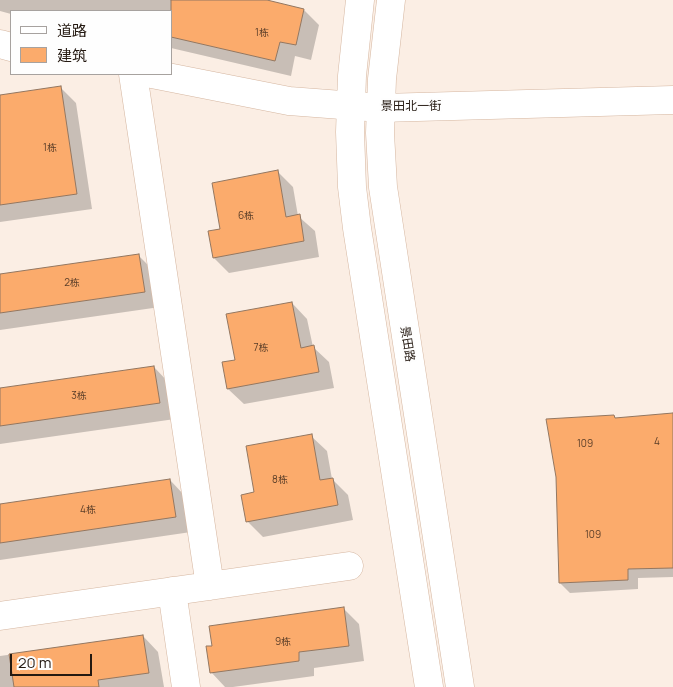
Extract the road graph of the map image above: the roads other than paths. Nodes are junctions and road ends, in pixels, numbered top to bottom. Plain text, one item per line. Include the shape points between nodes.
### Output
1 (360, 0) edge
2 (391, 0) edge
3 (133, 75) edge
4 (157, 75) edge
5 (673, 100) edge
6 (351, 106) junction
7 (381, 108) junction
8 (349, 566) dead end
9 (210, 586) junction
10 (172, 591) junction
11 (0, 616) edge
12 (186, 687) edge
13 (429, 687) edge
14 (460, 687) edge

1 - 6 main road
2 - 7 main road, 景田路
3 - 9 main road
4 - 6 main road, 景田北一街 via 289,101
5 - 7 main road, 景田北一街
6 - 7 main road, 景田北一街
6 - 13 main road via 352,187 357,228
7 - 14 main road, 景田路 via 383,187
8 - 9 main road
9 - 10 main road
10 - 11 main road
10 - 12 main road

